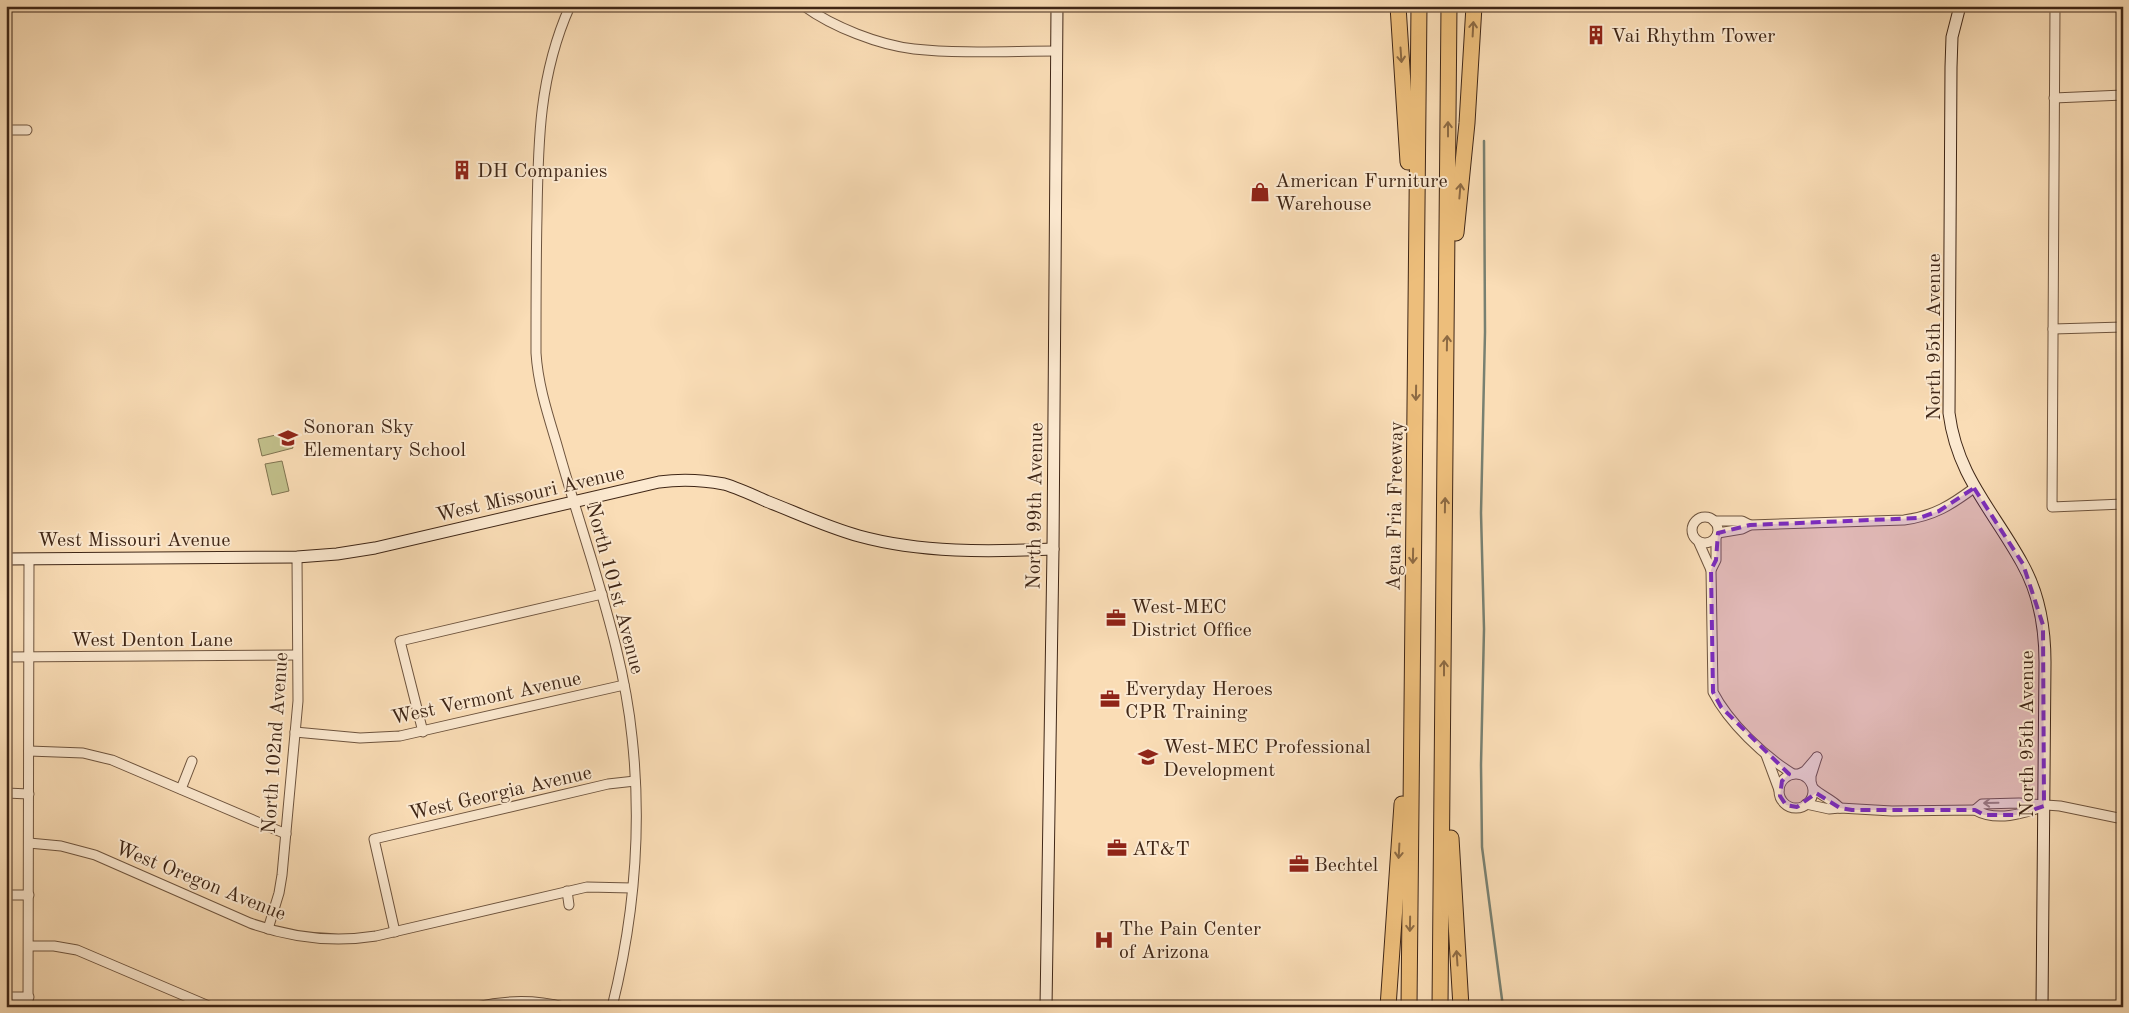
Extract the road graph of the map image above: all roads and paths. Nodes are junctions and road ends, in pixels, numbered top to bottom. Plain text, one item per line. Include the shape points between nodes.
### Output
1 (570, 6) edge
2 (804, 6) edge
3 (1057, 6) edge
4 (1398, 6) edge
5 (1419, 6) edge
6 (1449, 6) edge
7 (1474, 6) edge
8 (1960, 6) edge
9 (2055, 6) edge
10 (1057, 51) junction
11 (2123, 96) edge
12 (2054, 98) junction
13 (6, 130) edge
14 (27, 130) dead end
15 (1447, 309) junction
16 (1415, 310) junction
17 (2123, 327) edge
18 (2053, 329) junction
19 (1974, 488) junction
20 (574, 502) junction
21 (2123, 504) edge
22 (1714, 521) junction
23 (1750, 525) junction
24 (1717, 535) junction
25 (1699, 542) junction
26 (1052, 549) junction
27 (297, 557) junction
28 (6, 559) edge
29 (29, 559) junction
30 (1711, 570) junction
31 (602, 594) junction
32 (297, 655) junction
33 (6, 657) edge
34 (29, 657) junction
35 (624, 685) junction
36 (1412, 716) junction
37 (1444, 716) junction
38 (295, 732) junction
39 (423, 732) junction
40 (29, 751) junction
41 (1766, 755) junction
42 (192, 761) dead end
43 (1796, 774) junction
44 (635, 781) junction
45 (1812, 786) junction
46 (181, 789) junction
47 (1779, 791) junction
48 (6, 793) edge
49 (29, 794) junction
50 (1806, 804) junction
51 (2044, 806) junction
52 (1840, 808) junction
53 (2123, 819) edge
54 (286, 834) junction
55 (29, 843) junction
56 (632, 888) junction
57 (567, 891) junction
58 (6, 895) edge
59 (29, 895) junction
60 (569, 905) dead end
61 (268, 929) junction
62 (395, 932) junction
63 (29, 946) junction
64 (6, 998) edge
65 (29, 1002) edge
66 (211, 1007) edge
67 (476, 1007) edge
68 (564, 1007) edge
69 (612, 1007) edge
70 (1046, 1007) edge
71 (1388, 1007) edge
72 (1409, 1007) edge
73 (1440, 1007) edge
74 (1460, 1007) edge
75 (2042, 1007) edge

1 - 20 street, North 101st Avenue via 554,49 541,109 536,353 540,383
2 - 10 street via 837,26 912,49
3 - 10 street, North 99th Avenue
4 -> 16 highway via 1408,162 1407,213
5 - 16 highway, Agua Fria Freeway
15 -> 6 highway
15 -> 7 highway via 1467,123
8 - 19 street, North 95th Avenue via 1952,37 1950,67 1948,398 1956,449
9 - 12 street
10 - 26 street, North 99th Avenue
11 - 12 street
12 - 18 street
13 - 14 street
37 -> 15 highway
16 -> 36 highway, Agua Fria Freeway
17 - 18 street
18 - 21 street via 2052,507
19 - 23 street via 1939,511 1919,518
19 - 51 street, North 95th Avenue via 2023,564 2038,599 2045,640
20 - 26 street, West Missouri Avenue via 659,482 711,482 738,489 840,530 903,545 954,550
20 - 27 street, West Missouri Avenue via 376,548
20 - 31 street, North 101st Avenue
22 - 23 street via 1742,521
22 - 24 street
22 - 25 street via 1704,517 1693,524 1692,534
23 - 24 street
24 - 25 street via 1707,544
24 - 30 street via 1716,560
25 - 30 street
26 - 70 street, North 99th Avenue
27 - 29 street, West Missouri Avenue
27 - 32 street, North 102nd Avenue
28 - 29 street, West Missouri Avenue
29 - 34 street
30 - 41 street via 1713,692 1721,707
31 - 35 street, North 101st Avenue
31 - 39 street via 400,641
32 - 34 street, West Denton Lane
32 - 38 street, North 102nd Avenue
33 - 34 street, West Denton Lane
34 - 40 street
35 - 39 street, West Vermont Avenue
35 - 44 street, North 101st Avenue
36 -> 71 highway via 1402,789
36 -> 72 highway, Agua Fria Freeway
37 - 73 highway
74 -> 37 highway
38 - 39 street, West Vermont Avenue via 379,738
38 - 54 street, North 102nd Avenue
40 - 46 street via 99,756
40 - 49 street
41 - 43 street
41 - 47 street
42 - 46 street
43 - 45 street via 1807,778
43 - 45 street via 1805,771 1817,757 1811,776
43 - 47 street via 1782,781
44 - 56 street, North 101st Avenue
44 - 62 street, West Georgia Avenue via 608,784 374,840
45 - 50 street via 1810,800
45 - 52 street
46 - 54 street
47 - 50 street via 1783,801 1791,807
48 - 49 street
49 - 55 street
50 - 52 street via 1829,810
51 - 52 street via 1982,804 1975,810 1892,811
51 - 53 street via 2060,806
51 - 75 street, North 95th Avenue
54 - 61 street, North 102nd Avenue via 279,893
55 - 59 street
55 - 61 street, West Oregon Avenue via 60,846 95,855
56 - 57 street, West Oregon Avenue via 596,886
56 - 69 street, North 101st Avenue
57 - 60 street
57 - 62 street, West Oregon Avenue
58 - 59 street
59 - 63 street
61 - 62 street, West Oregon Avenue via 320,939 356,939
63 - 65 street
63 - 66 street via 77,950
64 - 65 street
67 - 68 street via 529,1000

